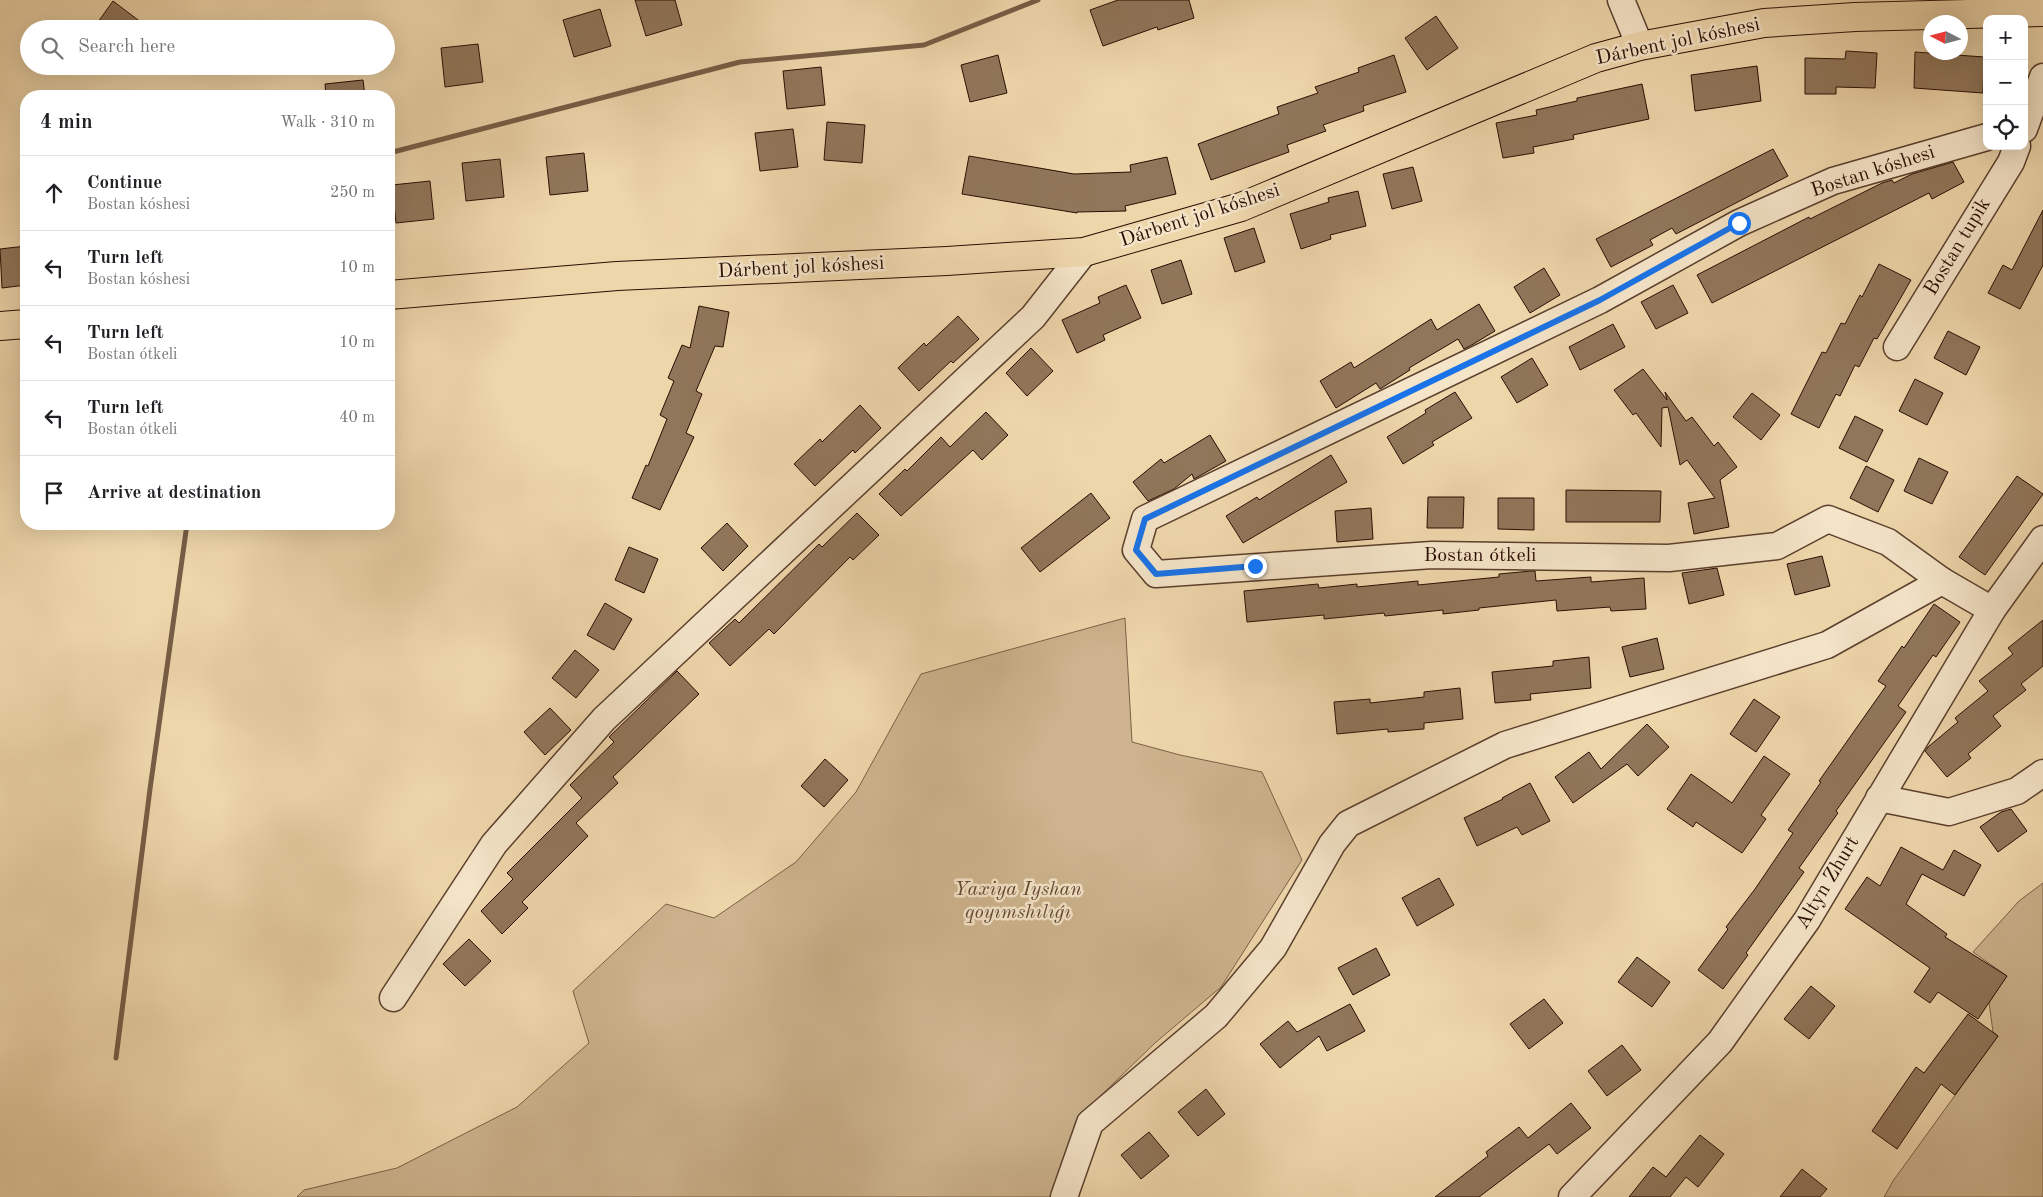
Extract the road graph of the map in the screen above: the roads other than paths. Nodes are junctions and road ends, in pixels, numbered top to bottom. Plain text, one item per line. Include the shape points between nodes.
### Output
1 (1621, 0) edge
2 (2043, 12) edge
3 (1640, 46) junction
4 (2043, 77) edge
5 (2028, 118) edge
6 (1983, 138) edge
7 (2016, 150) edge
8 (1084, 252) junction
9 (395, 294) edge
10 (20, 324) edge
11 (0, 326) edge
12 (1897, 347) dead end
13 (2043, 540) edge
14 (1136, 550) joint
15 (1942, 581) junction
16 (1992, 610) junction
17 (2043, 772) edge
18 (1879, 798) junction
19 (393, 998) dead end
20 (1064, 1197) edge
21 (1572, 1197) edge

1 - 3 street
2 - 3 main road, Dárbent jol kóshesi via 1855,16 1764,23
3 - 8 main road, Dárbent jol kóshesi via 1596,58 1241,207
4 - 5 street, Bostan tupik
6 - 14 street, Bostan kóshesi via 1833,181 1739,223 1600,300 1145,519
7 - 12 street, Bostan tupik
8 - 9 main road, Dárbent jol kóshesi via 617,276
8 - 19 street via 1033,317 604,719 494,844
10 - 11 main road
13 - 16 street, Altyn Zhurt
14 - 15 street, Bostan ótkeli via 1156,574 1432,554 1669,558 1776,546 1828,519 1888,542
15 - 16 street
15 - 20 street via 1826,645 1505,745 1348,824 1332,844 1273,948 1216,1016 1090,1122
16 - 18 street, Altyn Zhurt
17 - 18 street via 2017,791 1949,812
18 - 21 street, Altyn Zhurt via 1807,920 1720,1042

